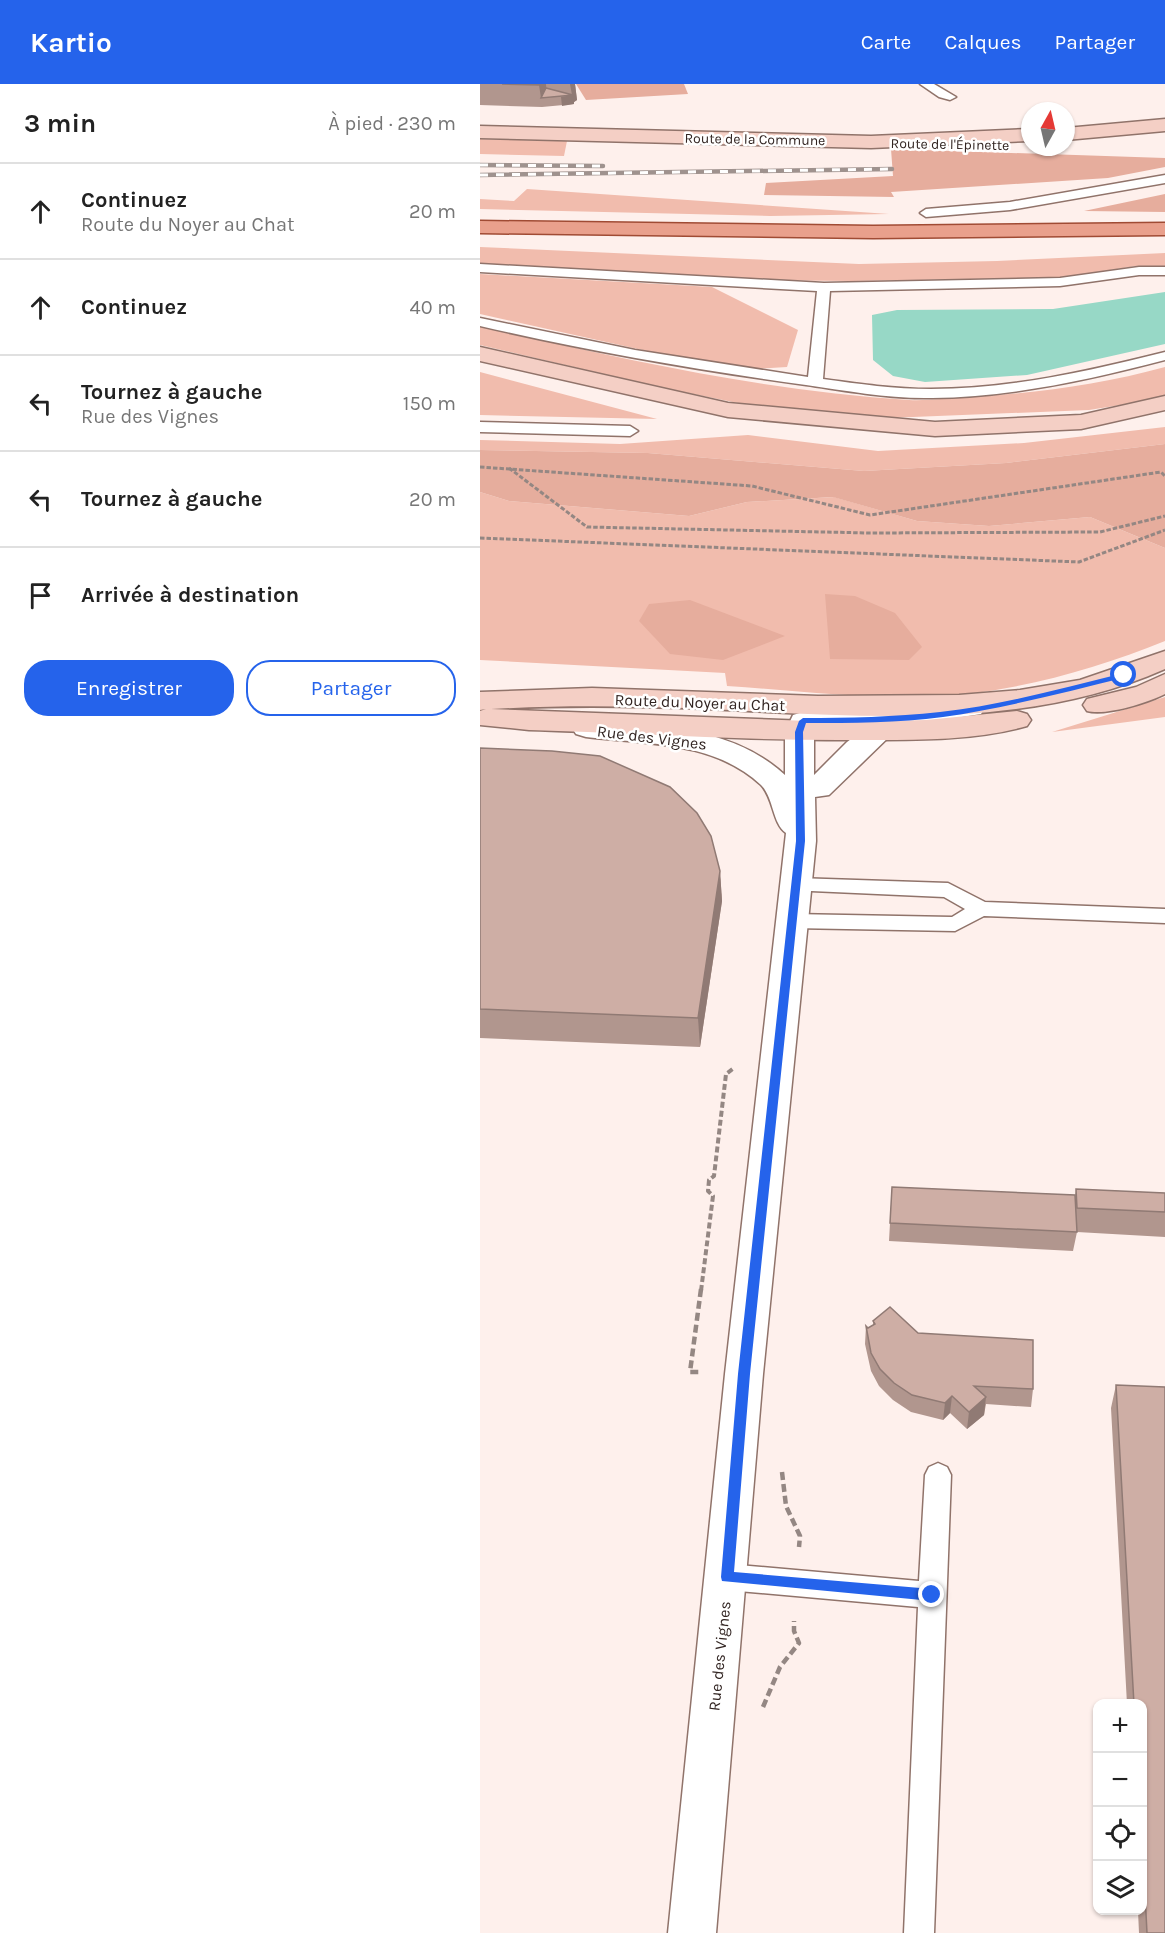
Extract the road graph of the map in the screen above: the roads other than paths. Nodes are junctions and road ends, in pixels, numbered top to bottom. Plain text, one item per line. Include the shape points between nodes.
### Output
1 (926, 84) edge
2 (951, 97) dead end
3 (1165, 125) edge
4 (480, 132) edge
5 (1075, 133) edge
6 (1021, 135) edge
7 (871, 142) junction
8 (1021, 145) edge
9 (1075, 146) edge
10 (1121, 147) dead end
11 (1165, 178) edge
12 (926, 213) dead end
13 (480, 227) edge
14 (1165, 229) edge
15 (480, 268) edge
16 (1165, 272) edge
17 (824, 287) junction
18 (480, 322) edge
19 (480, 354) edge
20 (1165, 356) edge
21 (814, 382) junction
22 (1165, 403) edge
23 (480, 427) edge
24 (630, 431) dead end
25 (1165, 659) edge
26 (1165, 683) edge
27 (480, 700) edge
28 (990, 703) joint
29 (480, 717) edge
30 (525, 721) junction
31 (801, 722) junction
32 (880, 732) junction
33 (819, 788) junction
34 (801, 841) junction
35 (794, 903) junction
36 (981, 909) junction
37 (1165, 916) edge
38 (938, 1475) dead end
39 (727, 1577) junction
40 (932, 1595) junction
41 (692, 1933) edge
42 (919, 1933) edge

1 - 2 lane
3 - 5 main road
4 - 7 main road, Route de la Commune
6 - 7 main road, Route de la Commune
7 - 8 main road, Route de l'Épinette
9 - 10 main road
11 - 12 lane via 1022,204
13 - 14 main road via 873,232
15 - 17 lane
16 - 17 lane via 1139,271 1060,282
17 - 21 lane
18 - 21 lane via 688,365
19 - 22 main road via 728,410 935,429 1081,422
20 - 21 lane via 1051,380 979,390 901,393
23 - 24 lane
25 - 28 main road via 1081,686
26 - 32 main road, Route du Noyer au Chat via 1145,693 1061,714 976,727
27 - 31 main road, Route du Noyer au Chat via 579,697
28 - 31 street via 931,715
29 - 30 main road, Route du Noyer au Chat
30 - 31 main road, Route du Noyer au Chat
30 - 34 street, Rue des Vignes via 701,741 725,748 751,762 777,784
31 - 32 main road, Route du Noyer au Chat
31 - 33 street, Rue des Vignes
31 - 34 street, Rue des Vignes
32 - 33 street, Rue des Vignes via 857,749
33 - 34 street, Rue des Vignes
34 - 35 street, Rue des Vignes
35 - 36 lane via 955,924
35 - 36 lane via 948,890
35 - 39 street, Rue des Vignes via 744,1374
36 - 37 lane
38 - 40 lane
39 - 40 lane
39 - 41 street, Rue des Vignes
40 - 42 lane

